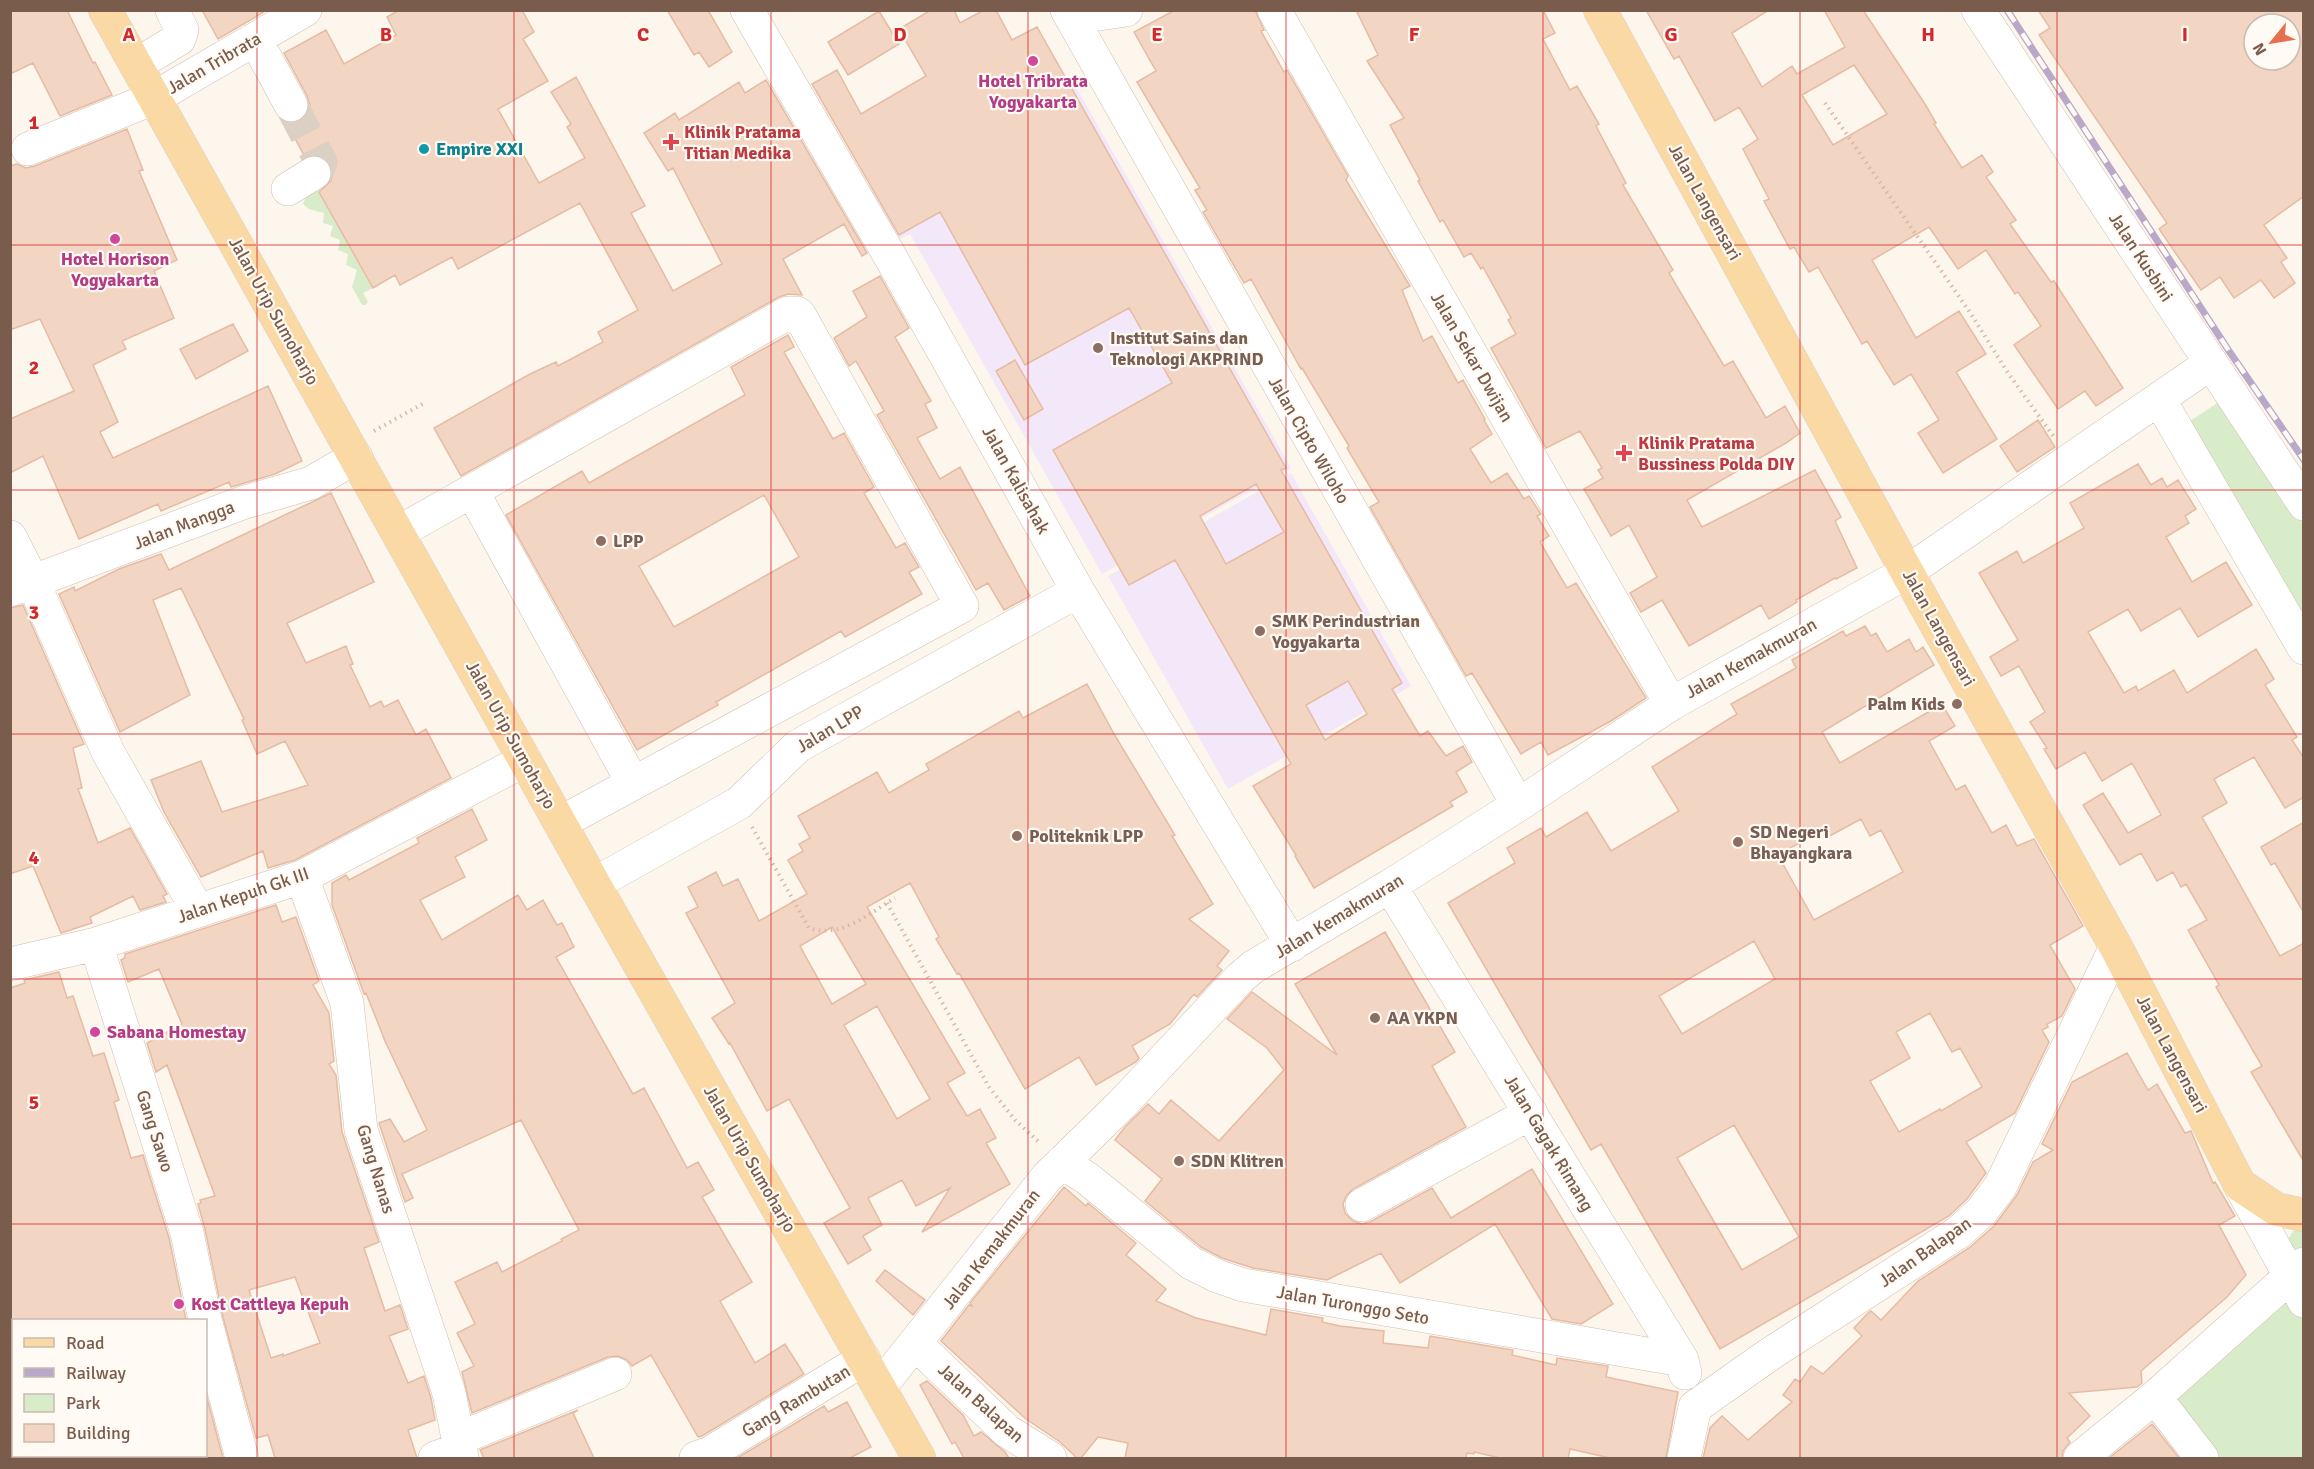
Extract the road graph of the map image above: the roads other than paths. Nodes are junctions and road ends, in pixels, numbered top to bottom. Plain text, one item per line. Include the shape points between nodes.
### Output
1 (105, 10) edge
2 (172, 10) edge
3 (305, 10) edge
4 (747, 10) edge
5 (1067, 10) edge
6 (1087, 10) edge
7 (1126, 10) edge
8 (1274, 10) edge
9 (1600, 10) edge
10 (1978, 10) edge
11 (255, 39) junction
12 (136, 65) junction
13 (154, 98) junction
14 (291, 105) tunnel mouth
15 (28, 149) dead end
16 (2211, 363) junction
17 (2159, 399) junction
18 (353, 451) junction
19 (472, 491) junction
20 (2304, 504) edge
21 (399, 532) junction
22 (10, 537) edge
23 (1907, 572) junction
24 (22, 586) edge
25 (1078, 591) junction
26 (2304, 648) edge
27 (829, 676) junction
28 (778, 704) junction
29 (1671, 704) junction
30 (852, 716) junction
31 (798, 746) junction
32 (525, 759) junction
33 (633, 783) junction
34 (1518, 805) junction
35 (560, 823) junction
36 (302, 878) junction
37 (594, 884) junction
38 (1390, 886) junction
39 (198, 911) junction
40 (96, 944) junction
41 (1292, 945) junction
42 (2116, 947) junction
43 (10, 964) edge
44 (1531, 1113) junction
45 (1062, 1162) junction
46 (2240, 1185) junction
47 (1362, 1205) dead end
48 (2304, 1215) edge
49 (2299, 1280) edge
50 (204, 1319) edge
51 (207, 1338) edge
52 (916, 1344) junction
53 (864, 1359) junction
54 (1682, 1360) junction
55 (615, 1374) dead end
56 (213, 1384) edge
57 (879, 1388) junction
58 (2155, 1397) junction
59 (1695, 1407) junction
60 (454, 1451) edge
61 (242, 1458) edge
62 (696, 1458) edge
63 (919, 1458) edge
64 (1050, 1458) edge
65 (1684, 1458) edge
66 (2080, 1458) edge
67 (2202, 1458) edge

1 - 12 main road, Jalan Urip Sumoharjo
2 - 12 street via 183,30 178,39
3 - 11 street, Jalan Tribrata
4 - 25 street, Jalan Kalisahak
5 - 34 street, Jalan Cipto Wiloho
6 - 7 street via 1099,14
8 - 29 street, Jalan Sekar Dwijan
9 - 23 main road, Jalan Langensari
10 - 16 street, Jalan Kusbini
11 - 13 street, Jalan Tribrata
11 - 14 street
12 - 13 main road, Jalan Urip Sumoharjo
13 - 15 street, Jalan Tribrata
13 - 18 main road, Jalan Urip Sumoharjo
16 - 17 street, Jalan Kemakmuran
16 - 20 street, Jalan Kusbini
17 - 23 street, Jalan Kemakmuran
17 - 26 street
18 - 21 main road, Jalan Urip Sumoharjo
18 - 24 street, Jalan Mangga via 310,483 242,503
19 - 21 street
19 - 27 street via 779,317 797,312 962,606
19 - 33 street
21 - 32 main road, Jalan Urip Sumoharjo
22 - 24 street
23 - 29 street, Jalan Kemakmuran
23 - 42 main road, Jalan Langensari
24 - 39 street via 108,752
25 - 30 street, Jalan LPP
25 - 41 street, Jalan Kalisahak
27 - 28 street
27 - 30 street
28 - 31 street
28 - 33 street
29 - 34 street, Jalan Kemakmuran
30 - 31 street, Jalan LPP
31 - 37 street, Jalan LPP via 739,803
32 - 35 main road, Jalan Urip Sumoharjo
32 - 36 street, Jalan Kepuh Gk III
33 - 35 street
34 - 38 street, Jalan Kemakmuran
35 - 37 main road, Jalan Urip Sumoharjo
36 - 39 street, Jalan Kepuh Gk III
36 - 60 street, Gang Nanas via 347,1003 361,1131 449,1393
37 - 53 main road, Jalan Urip Sumoharjo
38 - 41 street, Jalan Kemakmuran
38 - 44 street, Jalan Gagak Rimang
39 - 40 street, Jalan Kepuh Gk III
40 - 43 street, Jalan Kepuh Gk III
40 - 50 street, Gang Sawo via 187,1233
41 - 45 street, Jalan Kemakmuran via 1240,978
42 - 46 main road, Jalan Langensari
42 - 59 street, Jalan Balapan via 2000,1187 1981,1212 1932,1251 1770,1354
44 - 47 street
44 - 54 street, Jalan Gagak Rimang
45 - 52 street, Jalan Kemakmuran
45 - 54 street, Jalan Turonggo Seto via 1089,1179 1191,1263 1243,1285
46 - 48 main road, Jalan Langensari via 2276,1209
46 - 49 street
49 - 58 street
51 - 56 street, Gang Sawo
52 - 57 street, Jalan Kemakmuran
52 - 64 street, Jalan Balapan via 1008,1431
53 - 57 main road, Jalan Urip Sumoharjo
53 - 62 street, Gang Rambutan
54 - 59 street, Jalan Gagak Rimang
55 - 60 street
56 - 61 street, Gang Sawo
57 - 63 main road, Jalan Urip Sumoharjo
58 - 66 street
58 - 67 street
59 - 65 street

